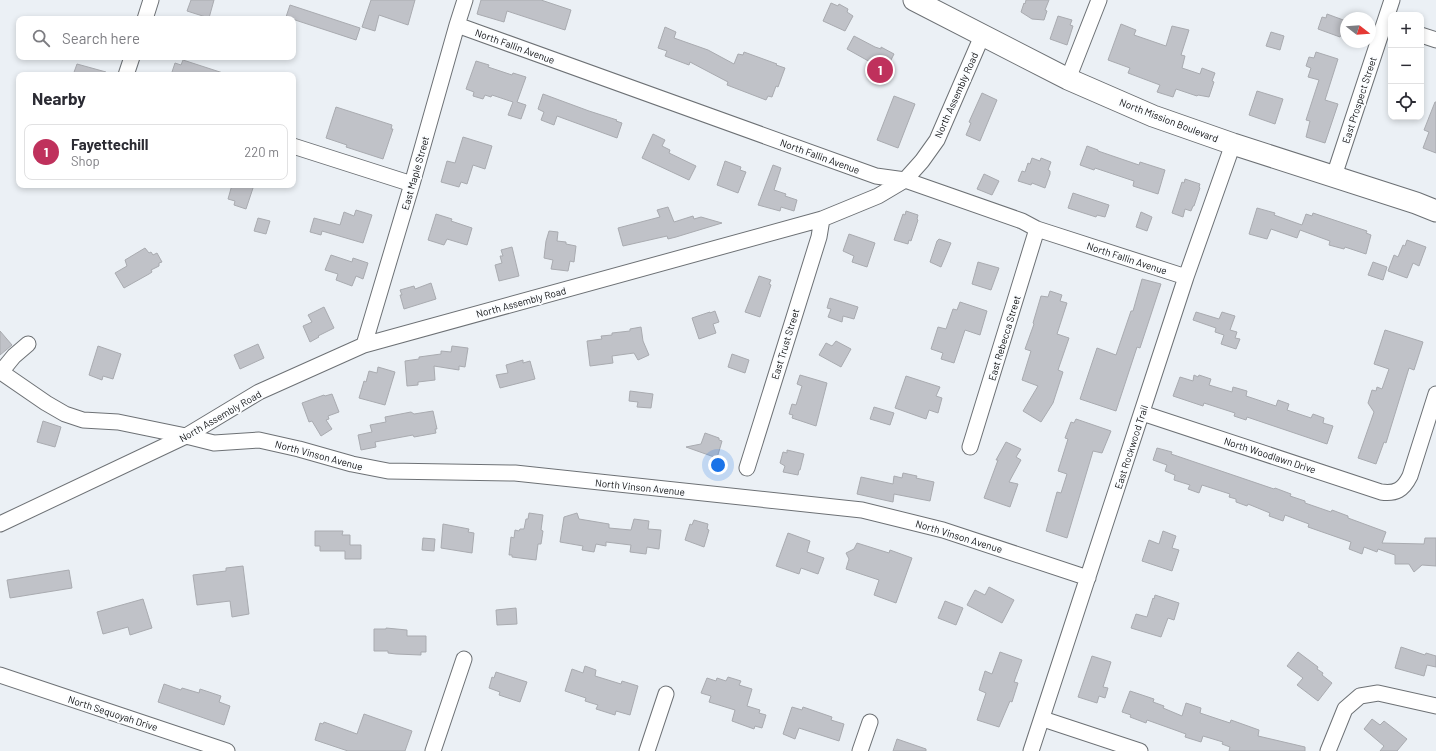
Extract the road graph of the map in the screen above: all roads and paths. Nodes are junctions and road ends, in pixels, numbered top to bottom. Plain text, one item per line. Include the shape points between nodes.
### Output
1 (151, 0) edge
2 (465, 0) edge
3 (914, 0) edge
4 (1099, 0) edge
5 (1392, 0) edge
6 (1390, 12) edge
7 (146, 16) edge
8 (1388, 24) edge
9 (457, 25) junction
10 (982, 36) junction
11 (1424, 36) edge
12 (1436, 40) edge
13 (131, 60) edge
14 (127, 72) edge
15 (1068, 79) junction
16 (1233, 144) junction
17 (296, 147) edge
18 (1334, 176) junction
19 (905, 180) junction
20 (412, 184) junction
21 (1436, 211) edge
22 (822, 219) junction
23 (1037, 229) junction
24 (1186, 277) junction
25 (28, 344) dead end
26 (364, 345) junction
27 (1436, 394) edge
28 (1142, 413) junction
29 (186, 436) junction
30 (970, 447) dead end
31 (747, 468) dead end
32 (0, 524) edge
33 (1088, 578) junction
34 (464, 659) dead end
35 (0, 675) edge
36 (666, 694) dead end
37 (1436, 706) edge
38 (1043, 719) junction
39 (870, 722) dead end
40 (227, 751) edge
41 (433, 751) edge
42 (647, 751) edge
43 (860, 751) edge
44 (1031, 751) edge
45 (1140, 751) edge
46 (1328, 751) edge

1 - 7 street
2 - 9 street, East Maple Street
3 - 10 main road, North Mission Boulevard
4 - 15 street
5 - 6 street, East Prospect Street
8 - 18 street, East Prospect Street
9 - 19 street, North Fallin Avenue via 876,176
9 - 20 street, East Maple Street
10 - 15 main road, North Mission Boulevard
10 - 19 street, North Assembly Road via 937,140
11 - 12 street
13 - 14 street
15 - 16 main road, North Mission Boulevard via 1153,116
16 - 18 main road, North Mission Boulevard
16 - 24 street, East Rockwood Trail
17 - 20 street
18 - 21 main road, North Mission Boulevard
19 - 22 street, North Assembly Road via 878,196
19 - 23 street, North Fallin Avenue via 1022,221
20 - 26 street, East Maple Street
22 - 26 street, North Assembly Road
22 - 31 street, East Trust Street via 819,237
23 - 24 street, North Fallin Avenue
23 - 30 street, East Rebecca Street
24 - 28 street, East Rockwood Trail
25 - 29 street, North Vinson Avenue via 1,372 46,403 65,414 83,420 118,422
26 - 29 street, North Assembly Road via 259,392
27 - 28 street, North Woodlawn Drive via 1410,476 1405,485 1389,493
28 - 33 street, East Rockwood Trail
29 - 32 street, North Assembly Road
29 - 33 street, North Vinson Avenue via 214,443 259,440 388,471 515,473 862,510 943,530
33 - 38 street, East Rockwood Trail
34 - 41 street
35 - 40 street, North Sequoyah Drive
36 - 42 street
37 - 46 street via 1378,693 1360,696 1345,709
38 - 44 street, East Rockwood Trail
38 - 45 street
39 - 43 street

